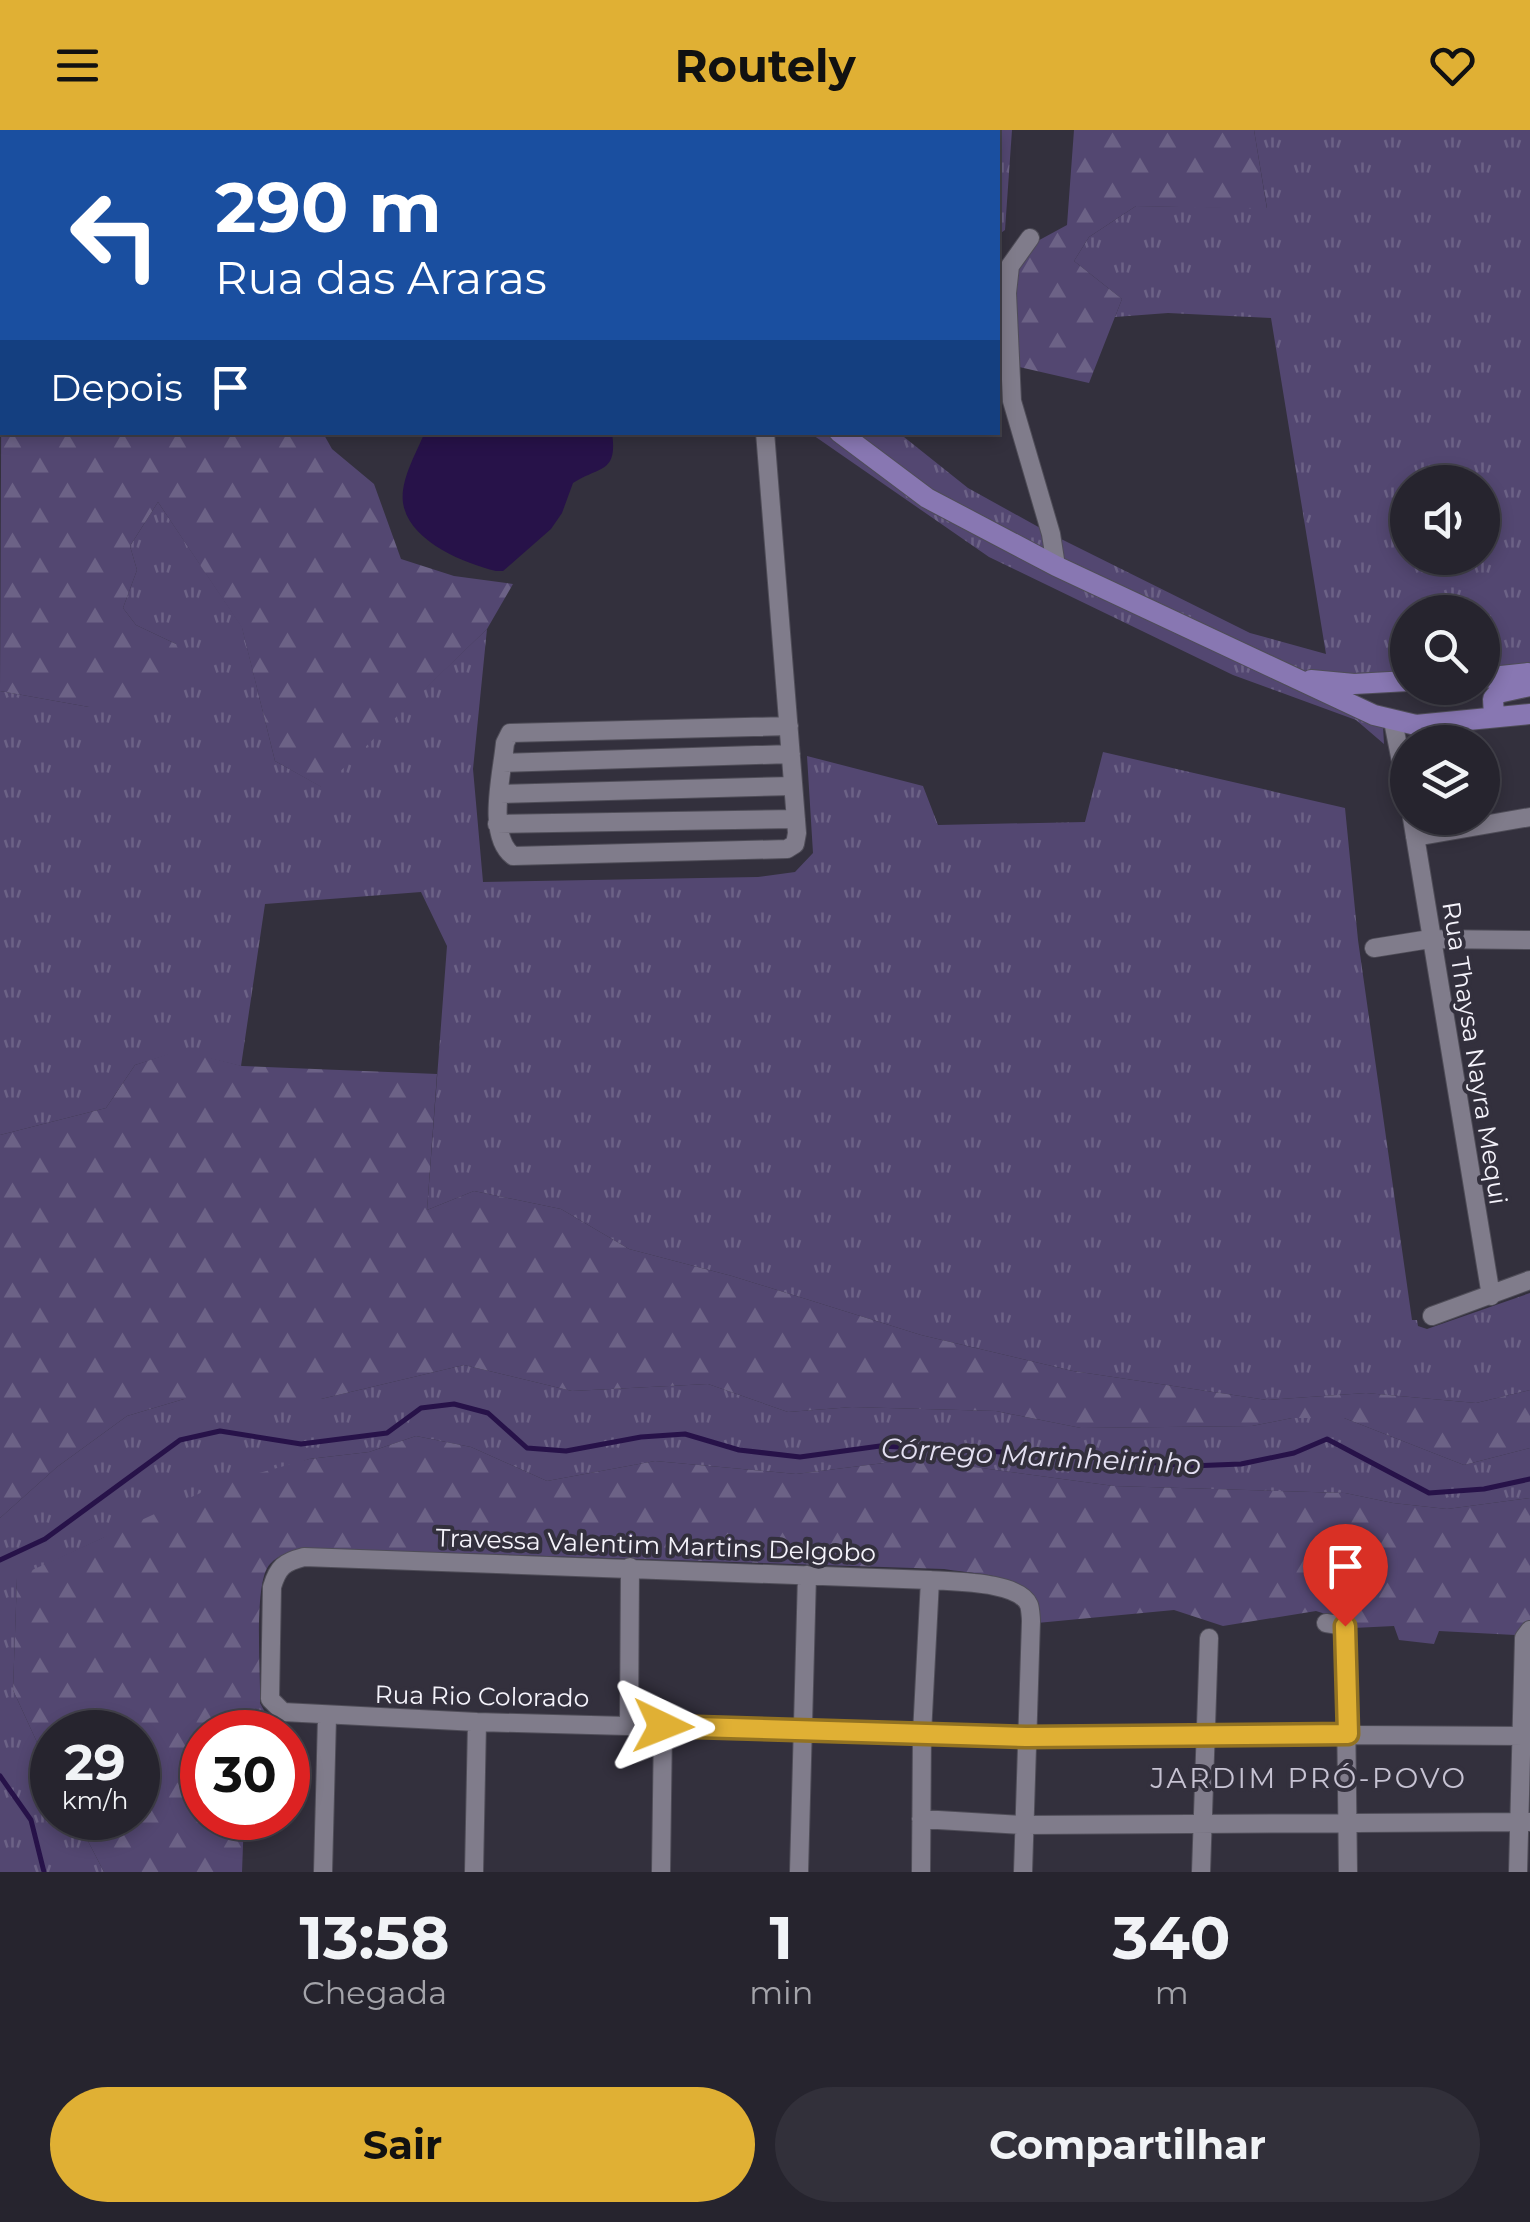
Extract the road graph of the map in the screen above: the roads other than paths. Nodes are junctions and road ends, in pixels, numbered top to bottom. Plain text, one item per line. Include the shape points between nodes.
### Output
1 (1030, 238) dead end
2 (765, 435) edge
3 (843, 435) edge
4 (1056, 566) junction
5 (1530, 673) edge
6 (1500, 676) edge
7 (1299, 678) junction
8 (1390, 682) edge
9 (1530, 686) edge
10 (1530, 714) edge
11 (1494, 716) junction
12 (1392, 721) junction
13 (1393, 725) edge
14 (789, 726) junction
15 (791, 754) junction
16 (503, 763) junction
17 (794, 786) junction
18 (500, 794) junction
19 (1530, 817) edge
20 (796, 819) junction
21 (1500, 820) edge
22 (498, 824) junction
23 (1414, 835) edge
24 (1430, 939) junction
25 (1530, 940) edge
26 (1374, 948) dead end
27 (1530, 1280) edge
28 (1491, 1296) junction
29 (1432, 1316) dead end
30 (630, 1567) junction
31 (807, 1575) junction
32 (930, 1580) junction
33 (1336, 1624) dead end
34 (1529, 1630) edge
35 (1209, 1638) dead end
36 (274, 1707) joint
37 (327, 1717) junction
38 (477, 1722) junction
39 (629, 1724) junction
40 (663, 1726) junction
41 (802, 1731) junction
42 (922, 1734) junction
43 (1204, 1734) junction
44 (1348, 1734) junction
45 (1526, 1736) edge
46 (1026, 1737) junction
47 (921, 1819) junction
48 (1346, 1820) junction
49 (1204, 1822) junction
50 (1525, 1822) edge
51 (1024, 1825) junction
52 (323, 1872) edge
53 (474, 1872) edge
54 (661, 1872) edge
55 (799, 1872) edge
56 (921, 1872) edge
57 (1023, 1872) edge
58 (1201, 1872) edge
59 (1348, 1872) edge
60 (1518, 1872) edge

1 - 4 street via 1010,266 1012,401
2 - 14 street
3 - 4 main road via 928,498
4 - 7 main road
5 - 6 main road
7 - 8 main road
7 - 12 main road
9 - 11 main road via 1498,693
10 - 11 main road
11 - 12 main road
12 - 13 street
14 - 15 street
14 - 16 street via 510,733
15 - 16 street
15 - 17 street
16 - 18 street
17 - 18 street
17 - 20 street
18 - 22 street
19 - 21 street
20 - 22 street
20 - 22 street via 795,844 787,849 513,856 503,848
23 - 24 street, Rua Thaysa Nayra Mequi
24 - 25 street
24 - 26 street
24 - 28 street, Rua Thaysa Nayra Mequi
27 - 28 street
28 - 29 street
30 - 31 street, Travessa Valentim Martins Delgobo
30 - 36 street, Travessa Valentim Martins Delgobo via 287,1562 272,1587
30 - 39 street
31 - 32 street, Travessa Valentim Martins Delgobo
31 - 41 street
32 - 42 street
32 - 46 street, Travessa Valentim Martins Delgobo via 1003,1587 1030,1606
33 - 44 street
34 - 45 street
35 - 43 street
36 - 37 street, Rua Rio Colorado
37 - 38 street, Rua Rio Colorado
37 - 52 street
38 - 39 street, Rua Rio Colorado
38 - 53 street
39 - 40 street, Rua Rio Colorado
40 - 41 street, Rua Rio Colorado
40 - 54 street
41 - 42 street, Rua Rio Colorado
41 - 55 street
42 - 46 street, Rua Rio Colorado
42 - 47 street
43 - 44 street, Rua Rio Colorado
43 - 46 street, Rua Rio Colorado
43 - 49 street
44 - 45 street, Rua Rio Colorado
44 - 48 street
45 - 50 street
46 - 51 street
47 - 51 street
47 - 56 street
48 - 49 street
48 - 50 street
48 - 59 street
49 - 51 street
49 - 58 street
50 - 60 street
51 - 57 street

